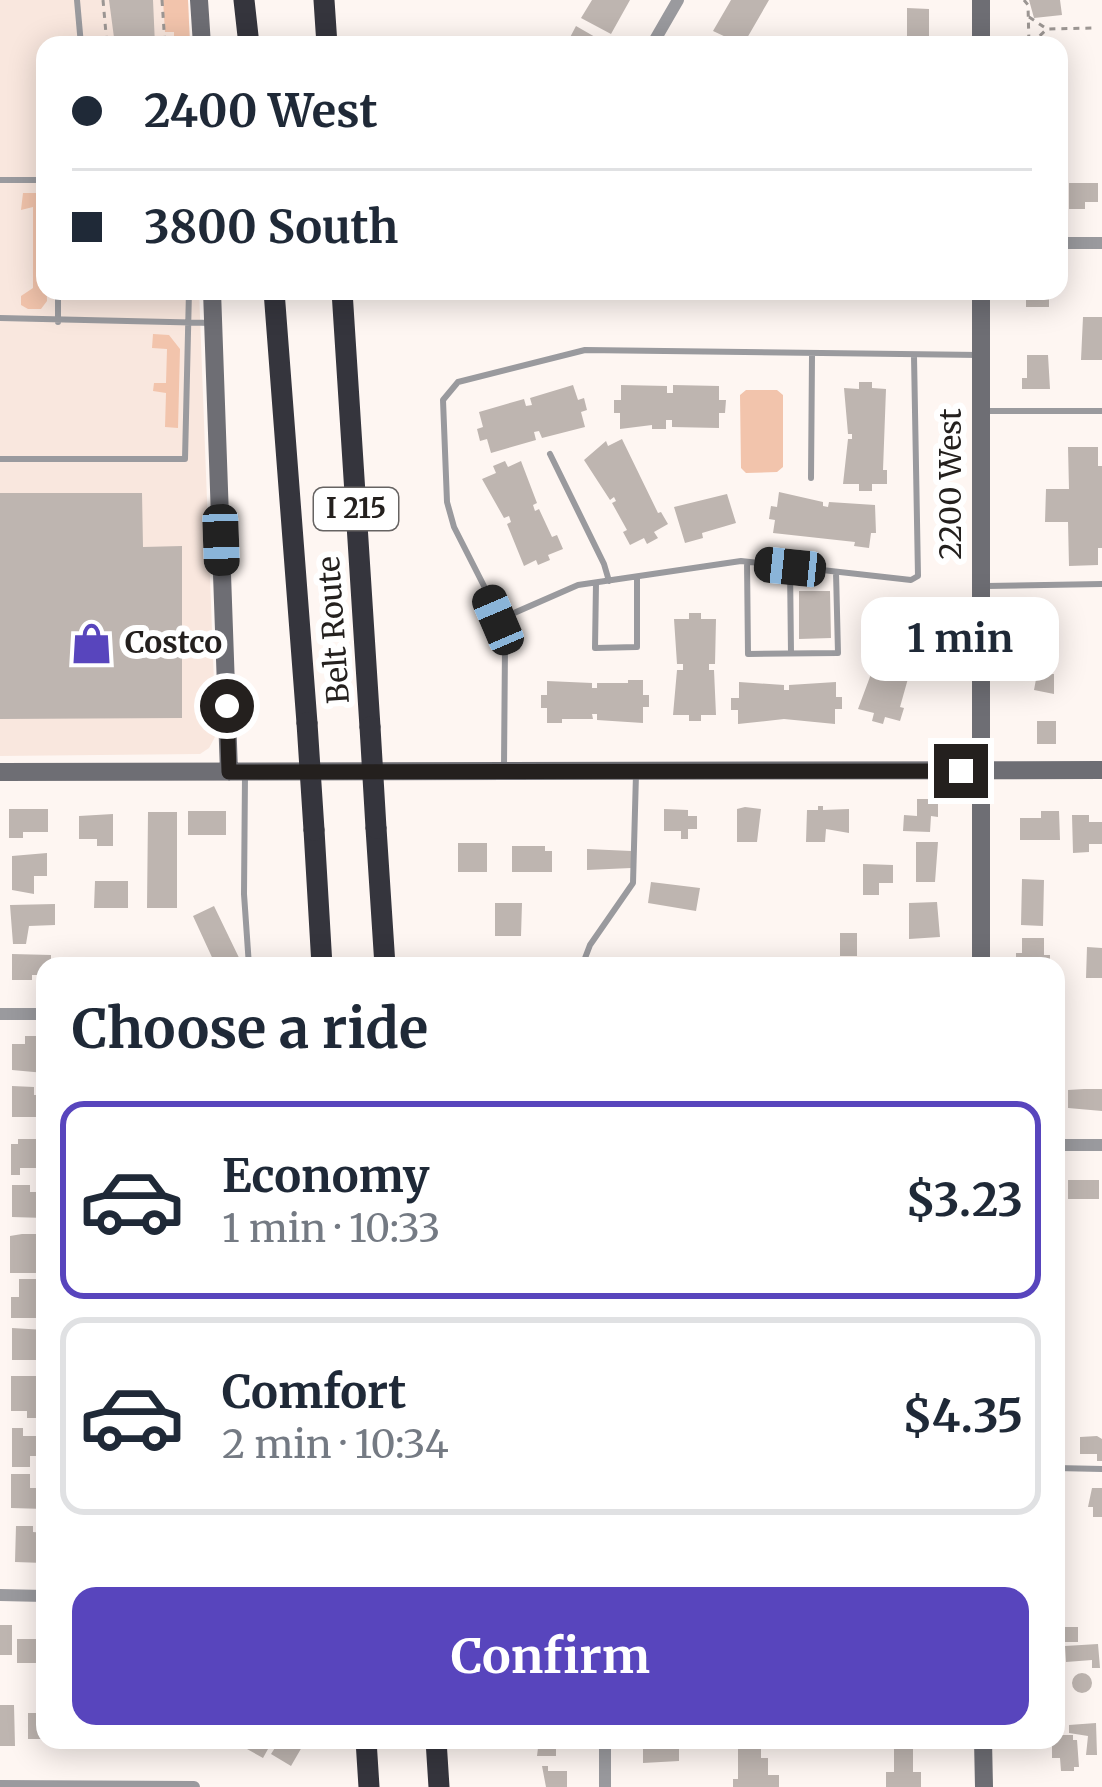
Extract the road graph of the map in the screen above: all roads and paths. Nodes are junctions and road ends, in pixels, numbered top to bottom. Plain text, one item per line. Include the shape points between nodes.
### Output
1 (77, 0) edge
2 (103, 0) edge
3 (162, 0) edge
4 (200, 0) edge
5 (244, 0) edge
6 (254, 0) edge
7 (328, 0) edge
8 (678, 0) edge
9 (981, 0) edge
10 (1024, 0) edge
11 (1029, 16) junction
12 (1095, 28) dead end
13 (1047, 29) junction
14 (81, 36) edge
15 (106, 36) edge
16 (164, 36) edge
17 (202, 36) edge
18 (251, 36) edge
19 (253, 36) edge
20 (328, 36) edge
21 (657, 36) edge
22 (981, 36) edge
23 (1029, 36) edge
24 (1039, 36) edge
25 (0, 180) edge
26 (36, 180) edge
27 (1102, 243) edge
28 (1068, 244) edge
29 (58, 300) edge
30 (189, 300) edge
31 (212, 300) edge
32 (275, 300) edge
33 (343, 300) edge
34 (981, 300) edge
35 (0, 318) edge
36 (58, 322) junction
37 (213, 322) junction
38 (190, 323) junction
39 (812, 354) junction
40 (914, 355) junction
41 (981, 355) junction
42 (981, 411) junction
43 (1102, 412) edge
44 (550, 454) dead end
45 (0, 459) edge
46 (811, 478) dead end
47 (747, 562) junction
48 (790, 567) junction
49 (836, 572) junction
50 (638, 578) junction
51 (609, 581) junction
52 (596, 583) junction
53 (1102, 584) edge
54 (981, 586) junction
55 (498, 620) junction
56 (791, 653) junction
57 (504, 770) junction
58 (1102, 770) edge
59 (237, 771) junction
60 (636, 771) junction
61 (980, 771) junction
62 (0, 772) edge
63 (248, 957) edge
64 (321, 957) edge
65 (384, 957) edge
66 (585, 957) edge
67 (981, 957) edge
68 (0, 1014) edge
69 (36, 1014) edge
70 (1065, 1145) edge
71 (1102, 1145) edge
72 (1065, 1468) edge
73 (1102, 1469) edge
74 (0, 1595) edge
75 (36, 1596) edge
76 (367, 1749) edge
77 (437, 1749) edge
78 (605, 1749) edge
79 (983, 1749) edge
80 (0, 1786) edge
81 (194, 1787) edge
82 (369, 1787) edge
83 (439, 1787) edge
84 (605, 1787) edge
85 (984, 1787) edge

1 - 14 lane
2 - 15 path
3 - 16 path
4 - 17 street
5 - 18 highway
6 - 19 highway
7 - 20 highway
8 - 21 street
9 - 22 street
10 - 11 path
11 - 13 path
11 - 23 path
12 - 13 path
13 - 24 path
25 - 26 lane
27 - 28 street
29 - 36 lane
30 - 38 lane
31 - 37 street
32 - 64 highway, Belt Route / I 215, bridge
33 - 65 highway, Belt Route / I 215, bridge
34 - 41 street, 2200 West
35 - 36 lane
36 - 38 lane
37 - 38 lane
37 - 59 street
38 - 45 lane via 184,459
39 - 40 lane
39 - 46 lane
39 - 55 lane via 585,350 458,382 442,400 447,502
40 - 41 lane
40 - 49 lane via 917,576
41 - 42 street, 2200 West
42 - 43 lane
42 - 54 street, 2200 West
44 - 51 lane
47 - 48 lane
47 - 50 lane
47 - 56 lane via 748,654
48 - 49 lane
48 - 56 lane
49 - 56 lane via 838,652
50 - 51 lane
50 - 52 lane via 637,647 596,648
51 - 52 lane
52 - 55 lane
53 - 54 lane
54 - 61 street, 2200 West
55 - 57 lane via 506,646
57 - 59 street
57 - 60 street
58 - 61 street
59 - 62 street
59 - 63 lane
60 - 61 street
60 - 66 lane via 633,883
61 - 67 street, 2200 West
68 - 69 street
70 - 71 street
72 - 73 lane
74 - 75 street
76 - 82 highway
77 - 83 highway
78 - 84 street
79 - 85 street
80 - 81 street

